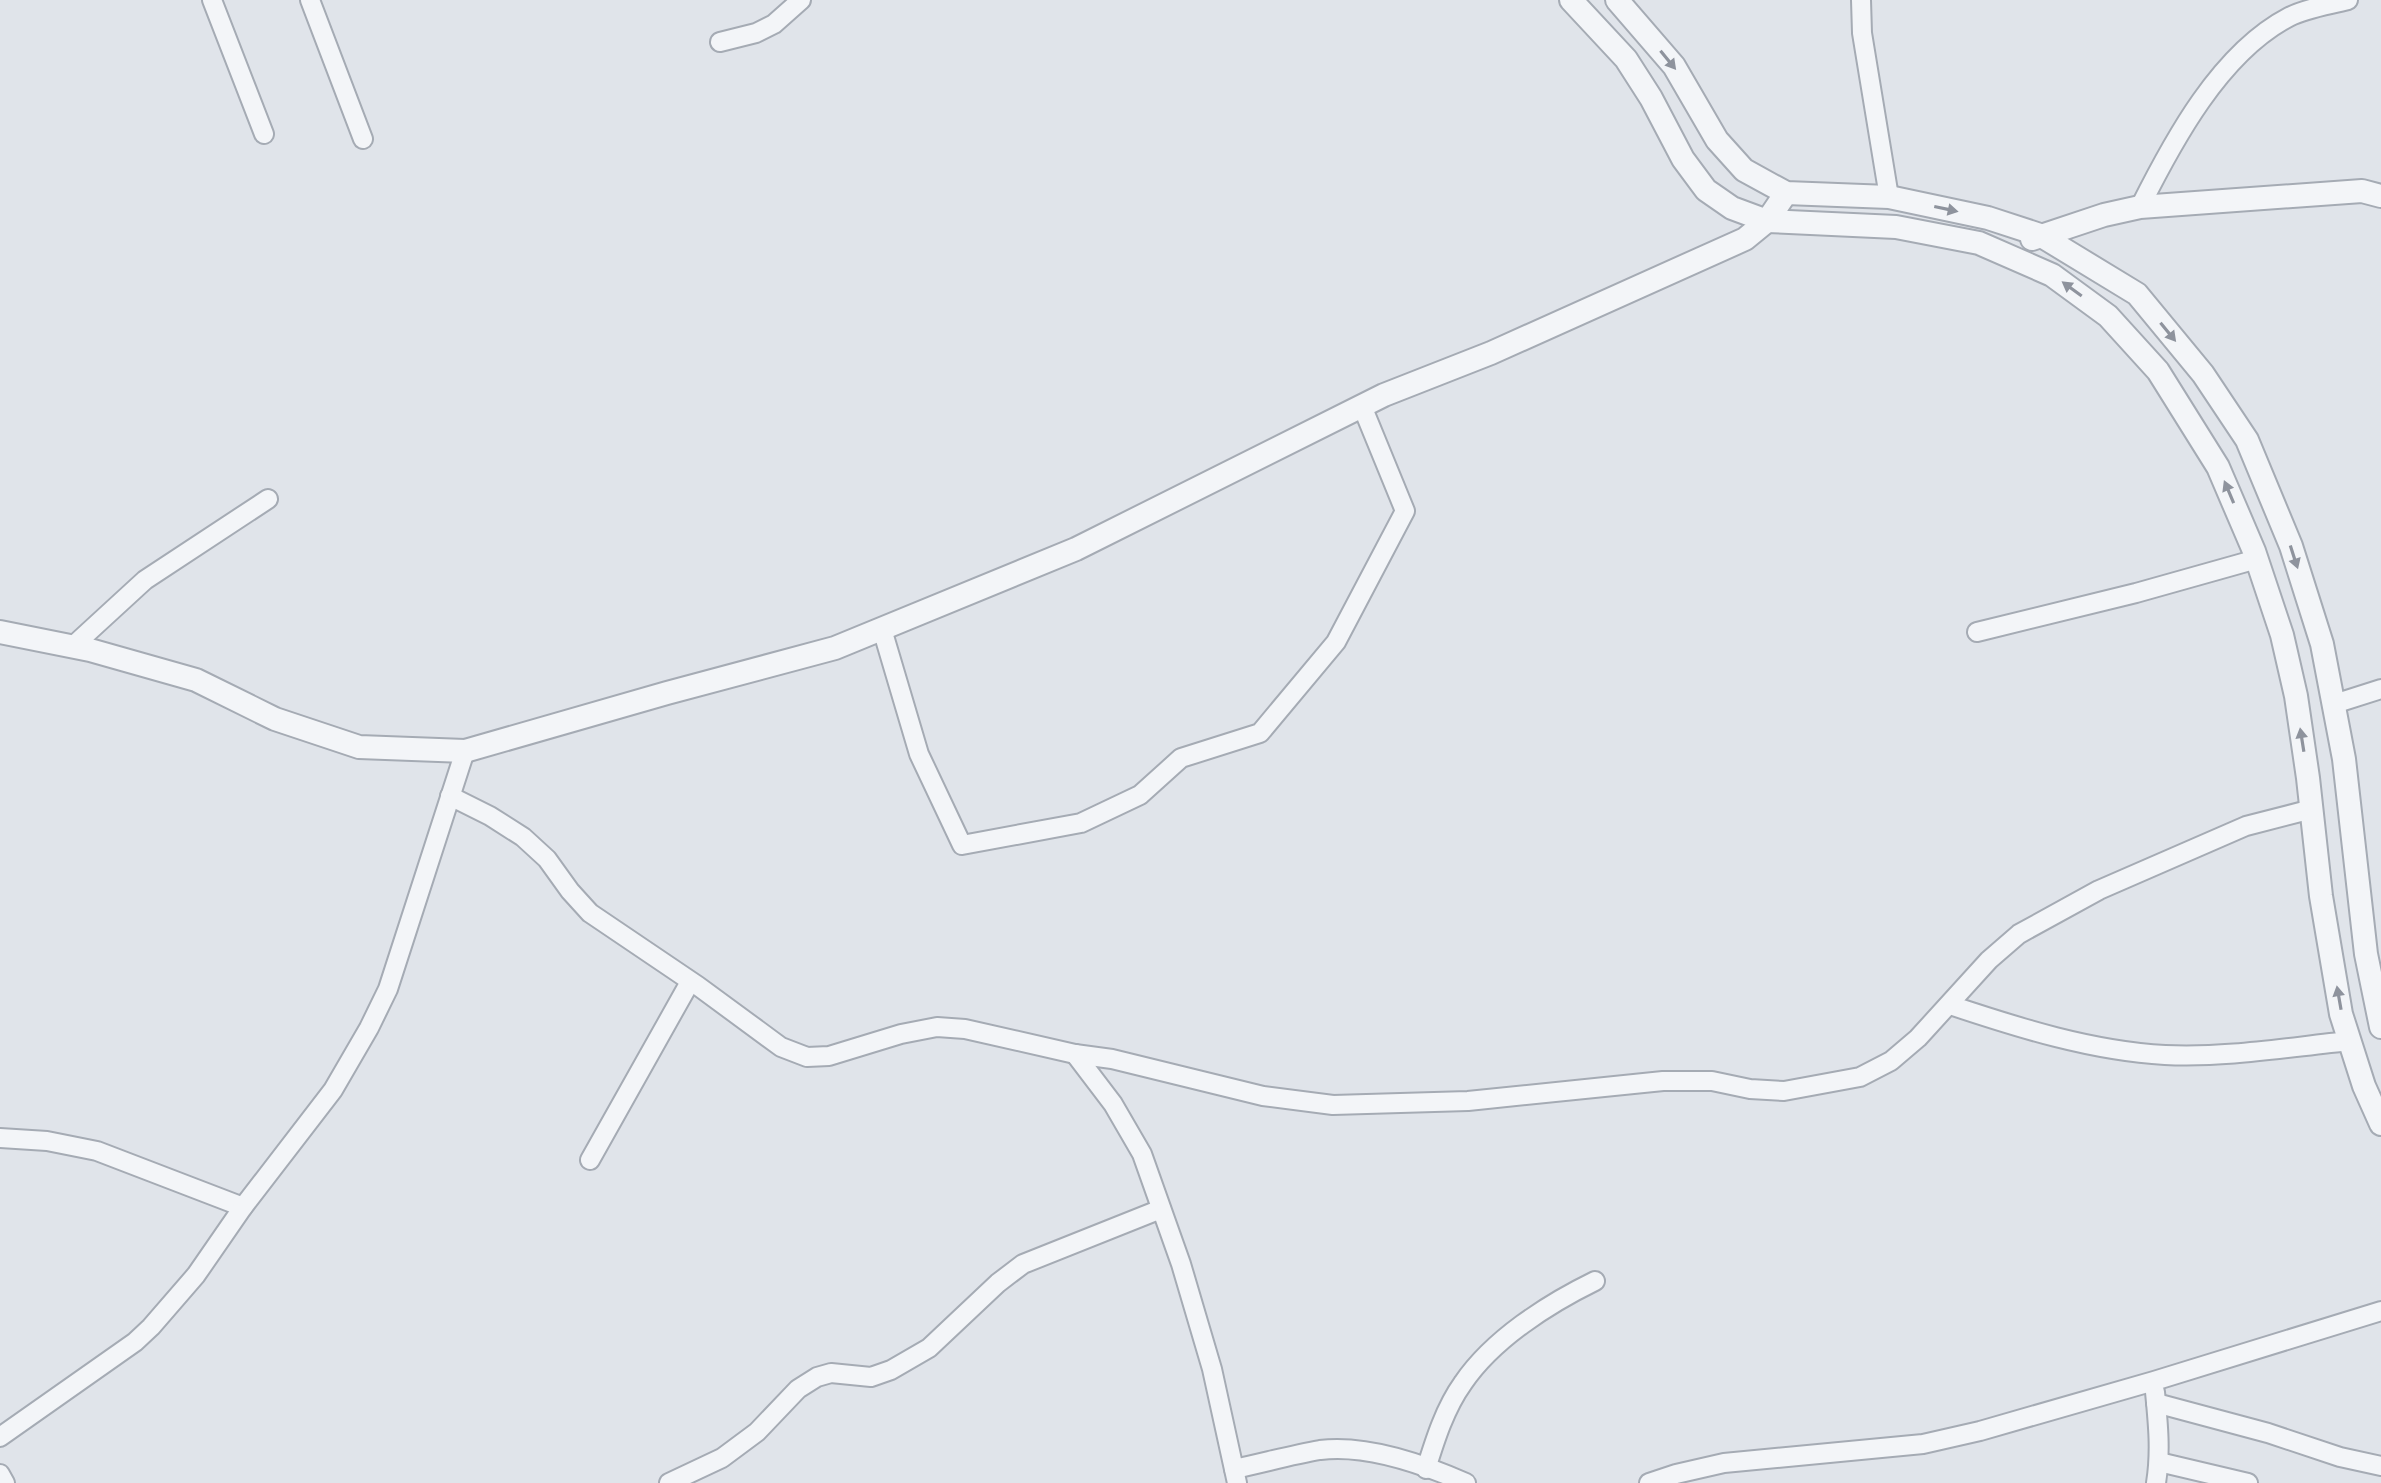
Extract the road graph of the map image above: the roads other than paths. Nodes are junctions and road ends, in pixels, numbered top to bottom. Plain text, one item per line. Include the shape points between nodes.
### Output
1 (212, 0) edge
2 (310, 0) edge
3 (801, 0) edge
4 (1571, 0) edge
5 (1617, 0) edge
6 (1861, 0) edge
7 (2348, 0) edge
8 (2290, 8) edge
9 (720, 42) dead end
10 (264, 134) dead end
11 (363, 139) dead end
12 (1786, 193) junction
13 (2381, 196) edge
14 (1889, 197) junction
15 (2140, 207) junction
16 (1767, 221) junction
17 (2040, 235) junction
18 (2004, 253) junction
19 (1362, 406) junction
20 (268, 499) dead end
21 (2257, 559) junction
22 (882, 629) junction
23 (0, 632) edge
24 (1977, 632) dead end
25 (72, 647) junction
26 (2381, 689) edge
27 (2334, 704) junction
28 (465, 751) junction
29 (450, 796) junction
30 (2312, 809) junction
31 (690, 982) junction
32 (1950, 1005) junction
33 (2381, 1027) edge
34 (2350, 1041) junction
35 (1075, 1054) junction
36 (2381, 1124) edge
37 (0, 1138) edge
38 (590, 1160) dead end
39 (243, 1207) junction
40 (1161, 1209) junction
41 (1595, 1281) dead end
42 (2381, 1311) edge
43 (2154, 1381) junction
44 (2156, 1403) junction
45 (0, 1437) edge
46 (2159, 1462) junction
47 (2381, 1466) edge
48 (1426, 1469) junction
49 (0, 1474) edge
50 (1236, 1476) edge
51 (5, 1483) edge
52 (669, 1483) edge
53 (1466, 1483) edge
54 (1649, 1483) edge
55 (2156, 1483) edge
56 (2248, 1483) edge

1 - 10 street
2 - 11 street
3 - 9 street via 774,24
4 - 16 street via 1626,59 1706,190 1732,208
5 -> 12 street via 1674,66 1717,140 1744,170
6 - 14 street
7 - 8 street
8 - 15 street via 2209,90 2172,143
12 - 14 street
12 - 16 street
13 - 15 street via 2362,191
14 -> 17 street
15 - 17 street
16 - 18 street via 1896,227
16 - 19 street via 1745,239
17 - 18 street
17 -> 27 street via 2137,294 2203,374 2247,440 2291,546 2322,644
21 -> 18 street via 2218,467 2158,371 2108,316 2052,275
19 - 22 street via 1076,549
19 - 22 street via 1405,511 1336,642 1260,733 1181,758 1140,795 1081,823 962,845 919,754
20 - 25 street via 145,580
21 - 24 street
30 -> 21 street via 2296,696
22 - 28 street via 835,648
23 - 25 street
25 - 28 street via 196,680 275,719 359,747
26 - 27 street
27 - 33 street via 2366,954
28 - 29 street
29 - 31 street via 523,837 590,913
29 - 39 street via 388,989 369,1028 333,1090
30 - 32 street via 2246,826 2019,934
34 -> 30 street via 2321,896
31 - 35 street via 781,1047 807,1057 937,1027
31 - 38 street
32 - 34 street via 2097,1046 2166,1055
32 - 35 street via 1891,1061 1860,1077 1784,1091 1712,1081 1663,1081 1468,1101 1333,1105 1263,1096
34 - 36 street
35 - 40 street via 1142,1154
37 - 39 street via 97,1151
39 - 45 street via 196,1275 151,1327
40 - 50 street via 1212,1369
40 - 52 street via 1023,1264 929,1348 891,1370 871,1377 817,1377 722,1458
41 - 48 street via 1564,1296 1481,1359 1460,1385
42 - 43 street
43 - 44 street
43 - 54 street via 1923,1444 1724,1463
44 - 46 street
44 - 47 street
46 - 55 street
46 - 56 street
48 - 50 street via 1383,1454 1322,1450
48 - 53 street
49 - 51 street

